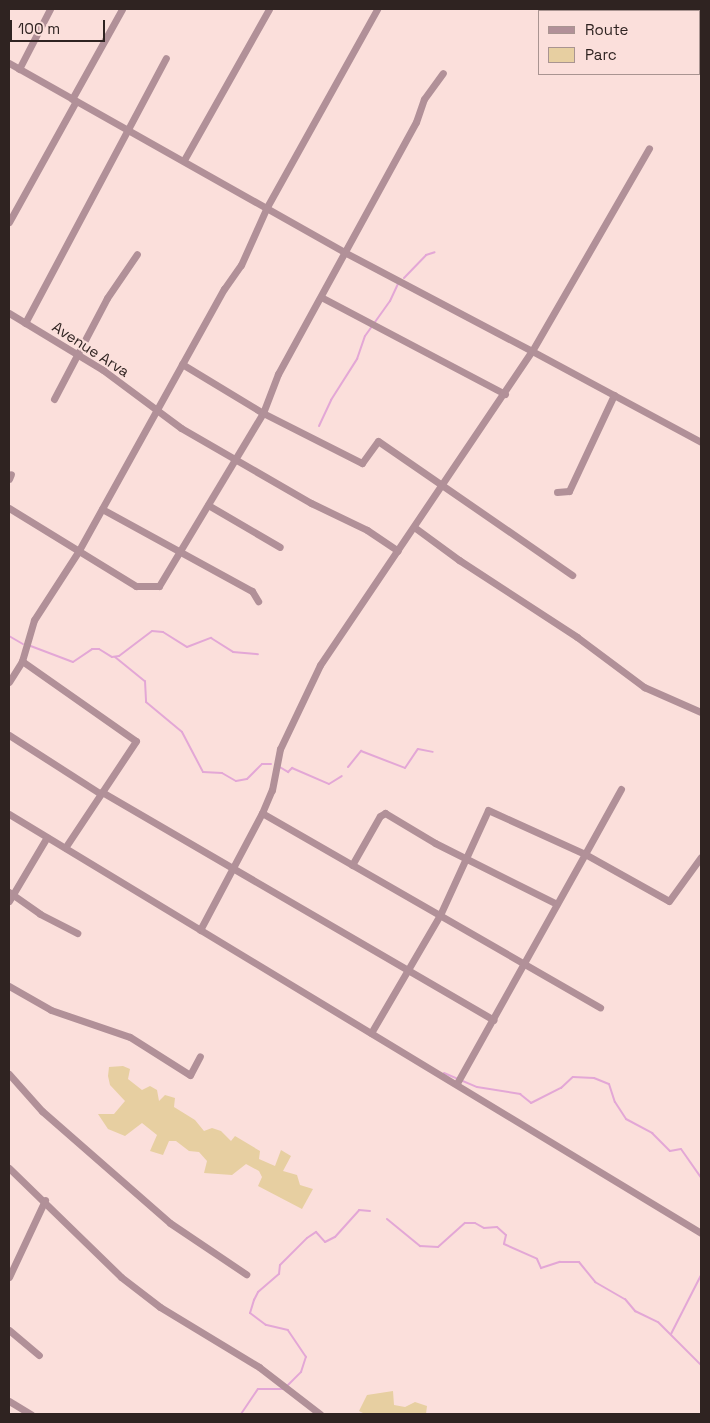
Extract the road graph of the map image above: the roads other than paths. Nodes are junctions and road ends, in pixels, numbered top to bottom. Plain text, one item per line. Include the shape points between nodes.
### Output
1 (50, 9) edge
2 (122, 9) edge
3 (269, 9) edge
4 (377, 9) edge
5 (166, 58) dead end
6 (9, 63) edge
7 (19, 69) junction
8 (443, 73) dead end
9 (74, 100) junction
10 (130, 130) junction
11 (649, 148) dead end
12 (184, 160) junction
13 (267, 206) junction
14 (9, 222) edge
15 (346, 253) junction
16 (137, 254) dead end
17 (321, 297) junction
18 (9, 313) edge
19 (25, 323) junction
20 (532, 351) junction
21 (78, 355) junction
22 (182, 364) junction
23 (506, 394) junction
24 (614, 394) junction
25 (54, 399) dead end
26 (156, 411) junction
27 (263, 413) junction
28 (701, 442) edge
29 (235, 460) junction
30 (443, 485) junction
31 (557, 492) dead end
32 (208, 505) junction
33 (9, 508) edge
34 (102, 509) junction
35 (414, 527) junction
36 (280, 546) dead end
37 (398, 551) junction
38 (78, 552) junction
39 (180, 552) junction
40 (572, 574) dead end
41 (258, 601) dead end
42 (22, 661) junction
43 (9, 682) edge
44 (701, 712) edge
45 (9, 735) edge
46 (621, 789) dead end
47 (102, 793) junction
48 (262, 813) junction
49 (9, 814) edge
50 (47, 837) junction
51 (65, 848) junction
52 (586, 854) junction
53 (701, 857) edge
54 (466, 859) junction
55 (352, 865) junction
56 (232, 868) junction
57 (10, 896) edge
58 (557, 904) junction
59 (440, 915) junction
60 (200, 930) junction
61 (77, 933) dead end
62 (524, 964) junction
63 (408, 970) junction
64 (9, 986) edge
65 (600, 1007) dead end
66 (493, 1020) junction
67 (371, 1033) junction
68 (200, 1056) dead end
69 (9, 1074) edge
70 (457, 1083) junction
71 (9, 1168) edge
72 (45, 1200) junction
73 (701, 1232) edge
74 (246, 1274) dead end
75 (9, 1277) edge
76 (9, 1330) edge
77 (39, 1355) dead end
78 (9, 1401) edge
79 (32, 1414) edge
80 (320, 1414) edge

1 - 7 street
2 - 9 street
3 - 12 street
4 - 13 street
5 - 10 street
6 - 7 street
7 - 9 street
8 - 15 street via 424,100 416,122 365,212
9 - 10 street
9 - 14 street
10 - 12 street
10 - 19 street
11 - 20 street
12 - 13 street
13 - 15 street
13 - 22 street via 241,265
15 - 17 street
15 - 20 street
16 - 21 street via 107,298
17 - 23 street
17 - 27 street via 278,374
18 - 19 street, Avenue Arva
19 - 21 street, Avenue Arva
20 - 23 street
20 - 24 street
21 - 25 street
21 - 26 street, Avenue Arva
22 - 26 street
22 - 27 street
23 - 30 street
24 - 28 street
24 - 31 street via 569,491
26 - 29 street, Avenue Arva
26 - 34 street
27 - 29 street
27 - 30 street via 362,463 378,441
29 - 32 street
29 - 37 street, Avenue Arva via 367,530
30 - 35 street
30 - 40 street
32 - 36 street
32 - 39 street
33 - 38 street
34 - 38 street
34 - 39 street
35 - 37 street
35 - 44 street via 649,691
37 - 48 street via 320,665 280,749 272,790
38 - 39 street via 136,586 158,587
38 - 42 street via 34,620
39 - 41 street via 252,591
42 - 43 street
42 - 47 street via 135,739
45 - 47 street
46 - 52 street
47 - 51 street
47 - 56 street
48 - 55 street
48 - 56 street
49 - 50 street
50 - 51 street
50 - 57 street
51 - 60 street
52 - 53 street via 669,901
52 - 54 street via 488,810
52 - 58 street
54 - 55 street via 385,813 380,816
54 - 58 street
54 - 59 street
55 - 59 street
56 - 60 street
56 - 63 street
57 - 61 street
58 - 62 street
59 - 62 street
59 - 63 street
60 - 67 street
62 - 65 street
62 - 66 street
63 - 66 street
63 - 67 street
64 - 68 street via 52,1010 130,1037 190,1075
66 - 70 street
67 - 70 street
69 - 74 street via 42,1111 170,1223
70 - 73 street
71 - 72 street
72 - 75 street
72 - 80 street via 121,1277 160,1307 287,1388
76 - 77 street
78 - 79 street

